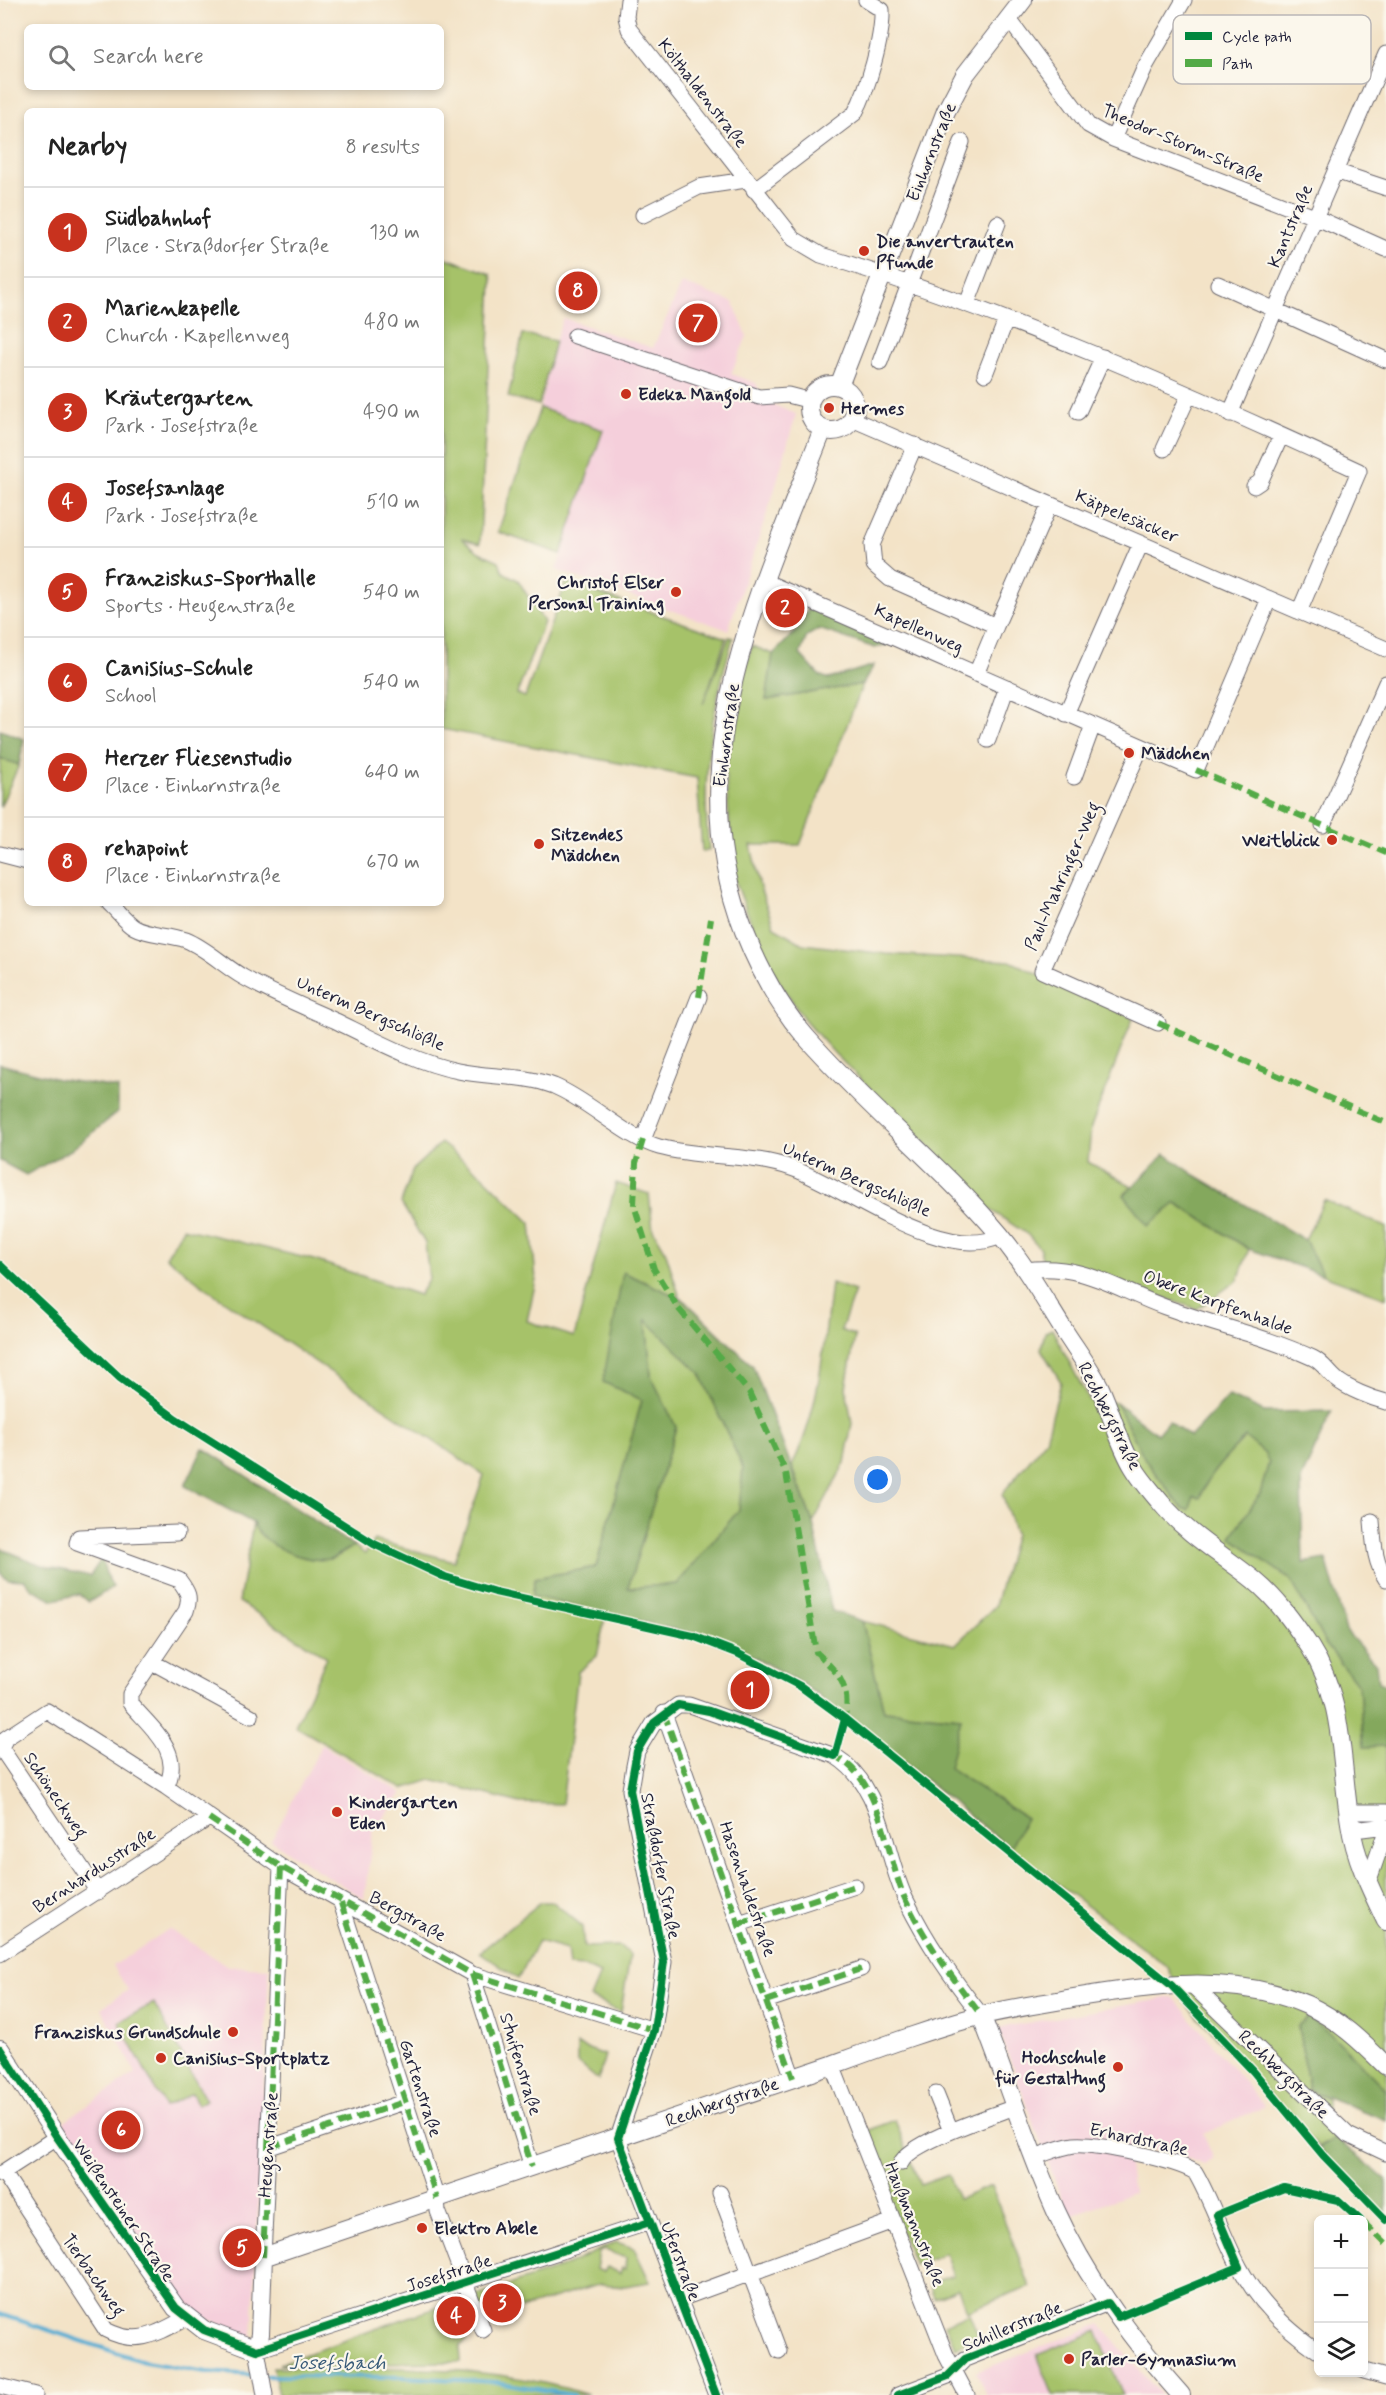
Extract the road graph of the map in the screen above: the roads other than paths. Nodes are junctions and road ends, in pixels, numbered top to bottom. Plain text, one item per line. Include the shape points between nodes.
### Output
1 (628, 0) edge
2 (867, 0) edge
3 (1023, 0) edge
4 (1184, 0) edge
5 (1175, 15) edge
6 (1008, 18) junction
7 (1173, 19) edge
8 (1386, 54) edge
9 (1113, 139) junction
10 (962, 142) dead end
11 (1335, 171) junction
12 (750, 185) junction
13 (1386, 188) edge
14 (643, 216) dead end
15 (1317, 218) junction
16 (998, 223) dead end
17 (1386, 249) edge
18 (882, 274) junction
19 (910, 284) junction
20 (1218, 284) dead end
21 (967, 304) junction
22 (1275, 310) junction
23 (1006, 320) junction
24 (575, 336) dead end
25 (1103, 357) junction
26 (1386, 360) edge
27 (880, 362) dead end
28 (985, 374) dead end
29 (838, 386) junction
30 (1189, 394) junction
31 (810, 401) junction
32 (1078, 412) dead end
33 (1230, 414) junction
34 (852, 419) junction
35 (823, 429) junction
36 (1281, 436) junction
37 (915, 445) junction
38 (1164, 449) dead end
39 (1254, 486) dead end
40 (1050, 504) junction
41 (1141, 543) junction
42 (764, 581) junction
43 (1269, 599) junction
44 (1299, 612) junction
45 (996, 626) junction
46 (1386, 650) edge
47 (976, 674) junction
48 (1386, 683) edge
49 (1007, 687) junction
50 (1066, 714) junction
51 (1093, 725) junction
52 (988, 740) dead end
53 (1141, 747) junction
54 (1074, 777) dead end
55 (1323, 825) dead end
56 (0, 854) edge
57 (24, 860) edge
58 (112, 906) edge
59 (699, 997) dead end
60 (1158, 1023) dead end
61 (805, 1037) joint
62 (643, 1140) junction
63 (1000, 1236) junction
64 (1026, 1270) junction
65 (1386, 1402) edge
66 (1372, 1521) dead end
67 (177, 1533) dead end
68 (1386, 1579) edge
69 (152, 1662) junction
70 (664, 1713) junction
71 (251, 1716) dead end
72 (1, 1749) edge
73 (166, 1787) junction
74 (1386, 1812) edge
75 (209, 1818) junction
76 (1349, 1818) junction
77 (1386, 1826) edge
78 (1386, 1831) edge
79 (281, 1867) junction
80 (1368, 1883) junction
81 (855, 1886) dead end
82 (98, 1892) junction
83 (342, 1903) junction
84 (1386, 1921) edge
85 (739, 1924) junction
86 (0, 1954) edge
87 (861, 1969) dead end
88 (472, 1974) junction
89 (1191, 1984) junction
90 (766, 2001) junction
91 (981, 2015) junction
92 (654, 2030) junction
93 (0, 2049) edge
94 (832, 2065) junction
95 (1386, 2066) edge
96 (794, 2078) junction
97 (936, 2094) dead end
98 (404, 2102) junction
99 (1015, 2107) junction
100 (951, 2132) junction
101 (57, 2137) junction
102 (618, 2138) junction
103 (270, 2147) junction
104 (1386, 2153) edge
105 (1034, 2157) junction
106 (901, 2163) dead end
107 (532, 2167) junction
108 (1, 2173) edge
109 (720, 2193) dead end
110 (437, 2199) junction
111 (893, 2221) junction
112 (650, 2222) junction
113 (263, 2252) junction
114 (750, 2273) junction
115 (464, 2284) junction
116 (680, 2299) junction
117 (1108, 2303) junction
118 (186, 2318) junction
119 (483, 2330) dead end
120 (1314, 2348) edge
121 (779, 2351) dead end
122 (258, 2357) junction
123 (955, 2370) junction
124 (1368, 2372) edge
125 (1386, 2377) edge
126 (0, 2386) edge
127 (265, 2393) edge
128 (35, 2395) edge
129 (717, 2395) edge
130 (898, 2395) edge
131 (967, 2395) edge
132 (1181, 2395) edge

1 - 12 street, Költhaldenstraße via 629,29
2 - 12 street via 882,10 882,25 855,113
3 - 6 main road, Einhornstraße
4 - 5 street
6 - 9 street, Theodor-Storm-Straße via 1088,125
6 - 18 main road, Einhornstraße via 965,75 946,111
7 - 9 street via 1145,67
8 - 11 street, Kantstraße
9 - 15 street, Theodor-Storm-Straße
10 - 19 street
11 - 13 street
11 - 15 street, Kantstraße
12 - 14 street via 699,187
12 - 18 street, Költhaldenstraße via 801,245
15 - 17 street, Theodor-Storm-Straße
15 - 22 street, Kantstraße
16 - 21 street
18 - 19 street, Költhaldenstraße
18 - 29 main road, Einhornstraße
19 - 21 street, Költhaldenstraße
19 - 27 street
20 - 22 street
21 - 23 street, Költhaldenstraße
22 - 26 street
22 - 33 street, Kantstraße
23 - 25 street, Költhaldenstraße
23 - 28 street
24 - 31 street via 759,397 788,395
25 - 30 street, Költhaldenstraße
25 - 32 street
29 - 31 main road via 824,386
29 - 34 main road via 846,389 854,401
30 - 33 street, Költhaldenstraße
30 - 38 street
31 - 35 main road via 811,417
33 - 36 street, Költhaldenstraße
34 - 35 main road via 843,428
34 - 37 street, Käppelesäcker
35 - 42 main road, Einhornstraße
36 - 39 street via 1260,482
36 - 44 street, Költhaldenstraße via 1359,471
37 - 40 street, Käppelesäcker
37 - 45 street via 872,545 874,565 890,579
40 - 41 street, Käppelesäcker
40 - 45 street
41 - 43 street, Käppelesäcker
41 - 50 street
42 - 47 street, Kapellenweg
42 - 61 main road, Einhornstraße via 744,638 728,703 717,798 730,892 758,964
43 - 44 street, Käppelesäcker
43 - 53 street, Kapellenweg via 1196,770
44 - 46 street, Käppelesäcker
45 - 47 street
47 - 49 street, Kapellenweg
48 - 55 street
49 - 50 street, Kapellenweg
49 - 52 street
50 - 51 street, Kapellenweg
51 - 53 street, Kapellenweg
51 - 54 street
53 - 60 street, Paul-Mahringer-Weg via 1042,971
56 - 57 street
58 - 62 street, Unterm Bergschlößle via 134,927 187,940 244,978 398,1050 457,1071 507,1075 552,1086 578,1097
59 - 62 street
61 - 63 main road, Rechbergstraße
62 - 63 street, Unterm Bergschlößle via 658,1147 755,1158 793,1169 911,1227 963,1243 975,1245
63 - 64 main road, Rechbergstraße
64 - 65 street, Obere Karpfenhalde via 1078,1271 1165,1307 1244,1331 1316,1359 1338,1381
64 - 76 main road, Rechbergstraße via 1098,1384 1135,1469 1165,1508 1278,1602 1324,1670 1335,1704 1344,1756
66 - 68 street via 1376,1561
67 - 69 street via 79,1537 77,1543 179,1580 190,1599
69 - 71 street
69 - 73 street via 130,1694 130,1702 169,1750 173,1773
70 - 85 street, Hasenhaldestraße
70 - 91 street via 678,1705 689,1705 835,1756 852,1766 868,1789 905,1899 939,1962
70 - 92 street, Straßdorfer Straße via 637,1751 630,1790 664,1962
72 - 73 street, Bergstraße via 6,1738 47,1711
72 - 82 street, Schöneckweg
73 - 75 street, Bergstraße
74 - 76 street
75 - 79 street, Bergstraße
75 - 82 street, Bernhardusstraße
76 - 77 street via 1371,1829
76 - 80 main road, Rechbergstraße
78 - 80 street
79 - 83 street, Bergstraße
79 - 103 street, Heugenstraße
80 - 84 main road, Rechbergstraße
81 - 85 street
82 - 86 street, Bernhardusstraße
83 - 88 street, Bergstraße
83 - 98 street, Gartenstraße
85 - 90 street, Hasenhaldestraße
87 - 90 street
88 - 92 street, Bergstraße
88 - 107 street, Stuifenstraße
89 - 91 main road, Rechbergstraße via 1115,1991
89 - 95 main road, Rechbergstraße via 1254,1989 1305,2005 1331,2018
89 - 104 street, Rechbergstraße via 1348,2135
90 - 96 street, Hasenhaldestraße
91 - 94 main road, Rechbergstraße
91 - 99 main road
92 - 102 street, Straßdorfer Straße
93 - 101 main road, Weißensteiner Straße
94 - 96 main road, Rechbergstraße
94 - 111 street, Haußmannstraße
96 - 102 main road, Rechbergstraße
97 - 100 street
98 - 103 street
98 - 110 street, Gartenstraße
99 - 100 street
99 - 105 main road
100 - 106 street via 904,2155
101 - 108 street
101 - 118 main road, Weißensteiner Straße via 162,2292
102 - 107 main road, Rechbergstraße
102 - 112 street, Uferstraße
103 - 113 street, Heugenstraße
105 - 117 main road via 1065,2230
105 - 120 street, Erhardstraße via 1064,2147 1090,2146 1170,2162 1195,2172 1239,2268 1257,2295 1280,2323
107 - 110 main road, Rechbergstraße
108 - 118 street, Tierbachweg via 106,2330 120,2337 151,2337
109 - 114 street
110 - 113 main road, Rechbergstraße
110 - 115 street, Gartenstraße
111 - 114 street
111 - 123 street, Haußmannstraße
112 - 115 street, Josefstraße
112 - 116 street, Uferstraße
113 - 122 main road, Heugenstraße
114 - 116 street
114 - 121 street
115 - 119 street, Josefstraße
115 - 122 street, Josefstraße
116 - 129 street, Uferstraße
117 - 123 street, Schillerstraße via 965,2359
117 - 132 main road
118 - 122 main road, Weißensteiner Straße
122 - 127 street
123 - 130 street, Schillerstraße
123 - 131 street, Haußmannstraße
124 - 125 street
126 - 128 street

